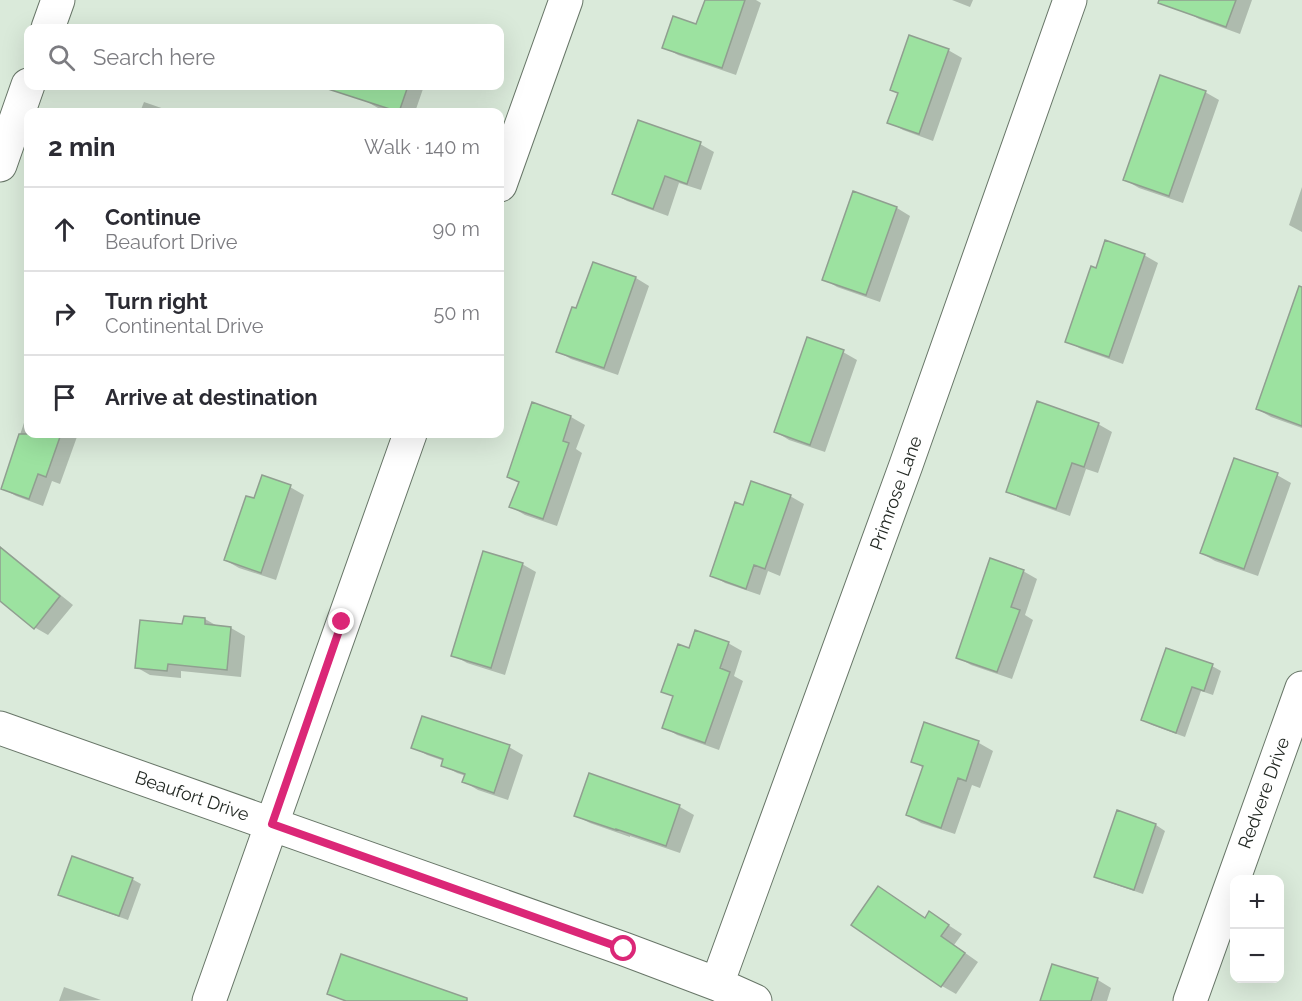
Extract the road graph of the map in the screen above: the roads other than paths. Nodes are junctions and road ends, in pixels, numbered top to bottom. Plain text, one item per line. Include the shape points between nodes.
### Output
1 (58, 0) edge
2 (566, 0) edge
3 (1070, 0) edge
4 (49, 24) edge
5 (26, 90) edge
6 (0, 165) edge
7 (504, 174) edge
8 (409, 438) edge
9 (1302, 688) edge
10 (0, 728) edge
11 (272, 824) junction
12 (717, 984) junction
13 (209, 1001) edge
14 (755, 1001) edge
15 (1191, 1001) edge

1 - 4 street
2 - 7 street
3 - 12 street, Primrose Lane
5 - 6 street
8 - 11 street
9 - 15 street, Redvere Drive
10 - 11 street, Beaufort Drive
11 - 12 street, Beaufort Drive
11 - 13 street
12 - 14 street, Beaufort Drive

